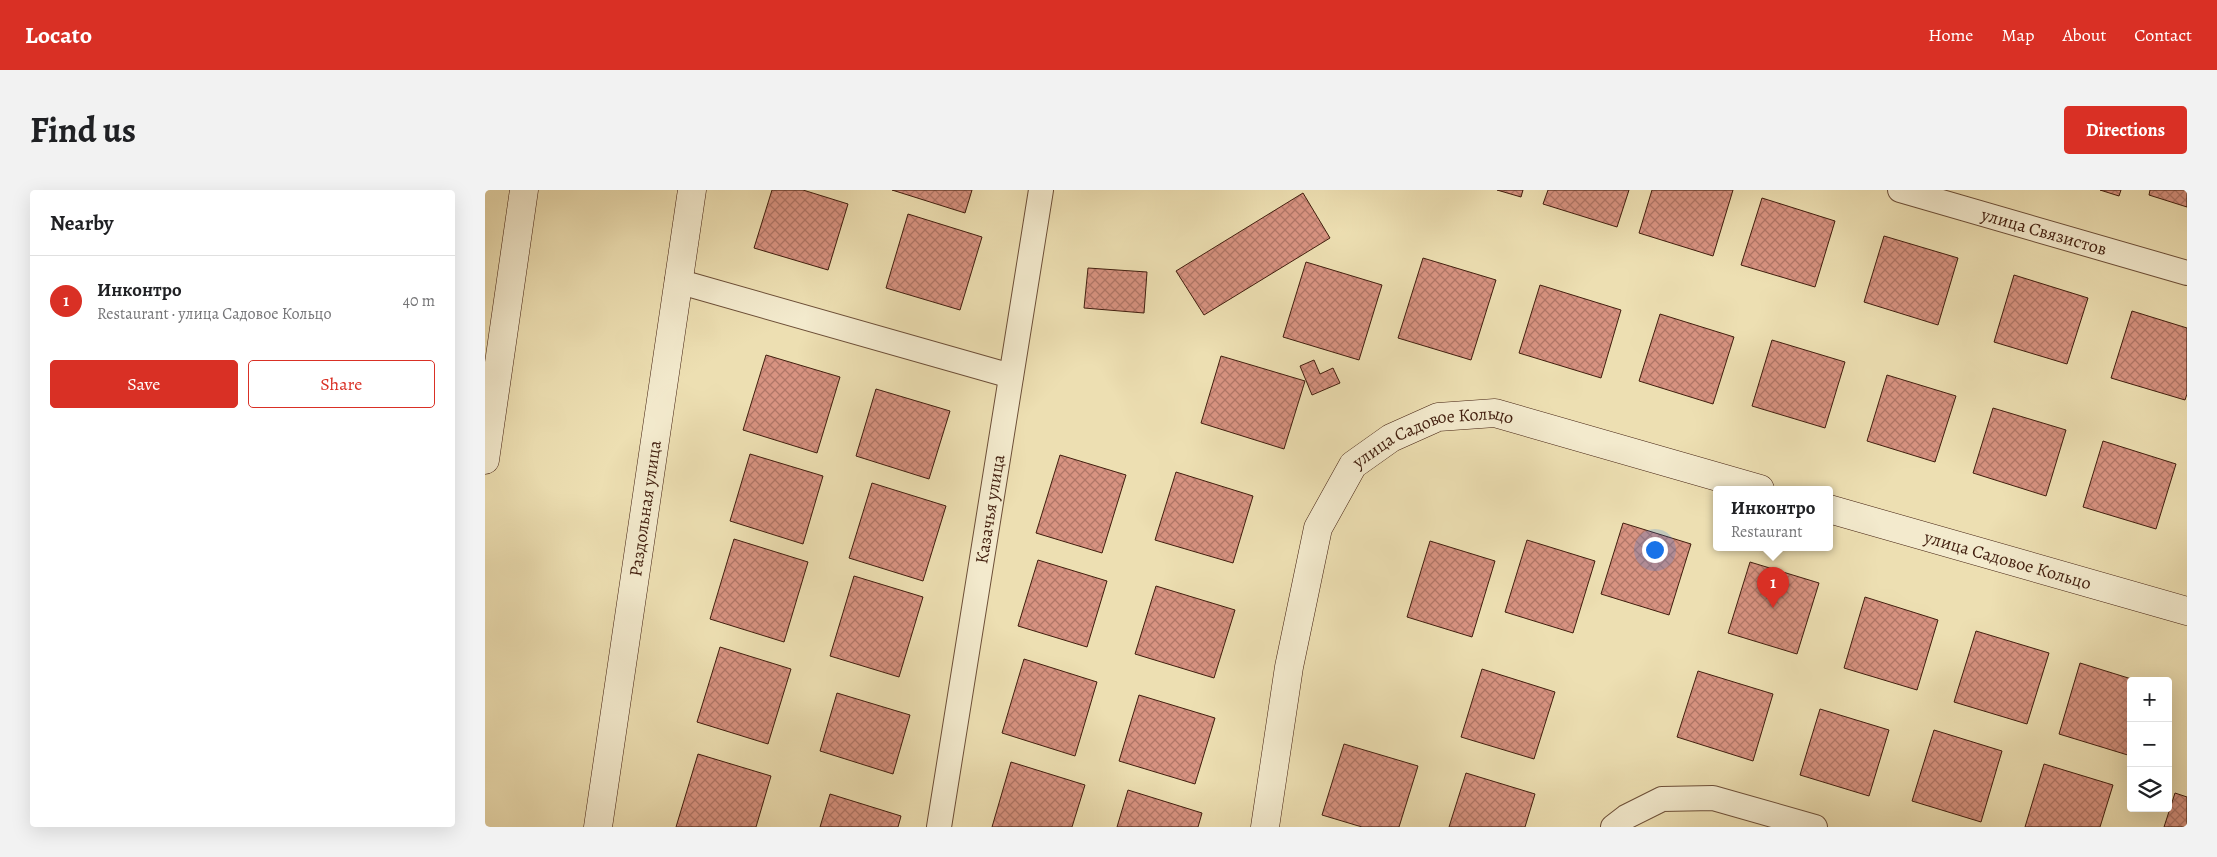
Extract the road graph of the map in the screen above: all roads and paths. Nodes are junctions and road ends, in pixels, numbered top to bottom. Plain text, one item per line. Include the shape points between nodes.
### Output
1 (524, 190) edge
2 (691, 190) edge
3 (1041, 190) edge
4 (1900, 190) edge
5 (2187, 273) edge
6 (677, 281) junction
7 (1011, 376) junction
8 (485, 460) edge
9 (1750, 486) edge
10 (1833, 510) edge
11 (2187, 611) edge
12 (598, 827) edge
13 (939, 827) edge
14 (1265, 827) edge
15 (1613, 827) edge
16 (1815, 827) edge

1 - 8 street
2 - 6 street, Раздольная улица
3 - 7 street, Казачья улица
4 - 5 street, улица Связистов
6 - 7 street
6 - 12 street, Раздольная улица
7 - 13 street, Казачья улица
9 - 14 street, улица Садовое Кольцо via 1495,413 1438,417 1391,438 1353,465 1318,528 1289,667
10 - 11 street, улица Садовое Кольцо
15 - 16 street via 1662,799 1713,798

